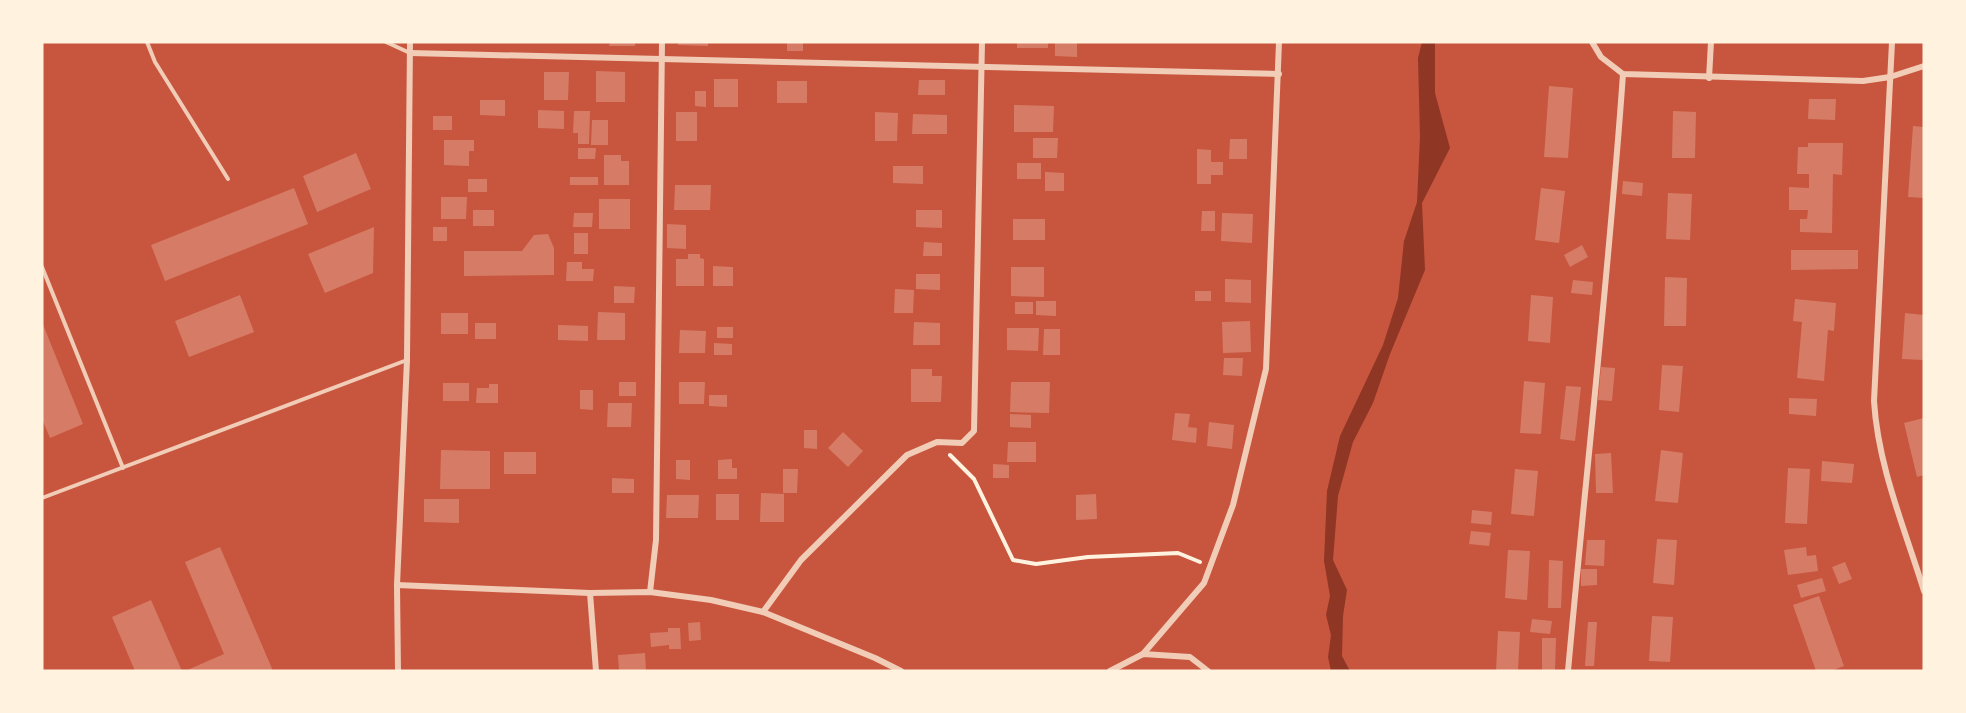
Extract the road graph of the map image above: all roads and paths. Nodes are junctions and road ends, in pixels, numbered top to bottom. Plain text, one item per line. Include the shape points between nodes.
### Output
1 (147, 42) edge
2 (386, 42) edge
3 (410, 42) edge
4 (662, 42) edge
5 (982, 42) edge
6 (1279, 42) edge
7 (1592, 42) edge
8 (1711, 42) edge
9 (1892, 42) edge
10 (410, 53) junction
11 (661, 59) junction
12 (981, 65) junction
13 (1924, 66) edge
14 (1279, 74) junction
15 (1623, 74) junction
16 (1890, 77) junction
17 (1709, 78) junction
18 (228, 179) dead end
19 (42, 267) edge
20 (407, 360) junction
21 (937, 442) junction
22 (123, 468) junction
23 (42, 498) edge
24 (1210, 567) junction
25 (397, 585) junction
26 (1924, 591) edge
27 (650, 592) junction
28 (590, 593) junction
29 (763, 612) junction
30 (1143, 654) junction
31 (398, 671) edge
32 (596, 671) edge
33 (901, 671) edge
34 (1110, 671) edge
35 (1208, 671) edge
36 (1568, 671) edge

1 - 18 lane via 155,62
2 - 10 lane
3 - 10 street
4 - 11 street
5 - 12 street
6 - 14 street
7 - 15 street via 1602,57
8 - 17 street
9 - 16 street
10 - 11 street
10 - 20 street
11 - 12 street
11 - 27 street via 656,540
12 - 14 street
12 - 21 street via 974,431 962,442
13 - 16 street
14 - 24 street via 1266,369 1233,505
15 - 17 street
15 - 36 street
16 - 17 street via 1833,81
16 - 26 street via 1874,401 1876,434
19 - 22 lane
20 - 22 lane
20 - 25 street
21 - 24 path via 974,479 1013,560 1036,564 1178,553
21 - 29 street via 907,455 801,560
22 - 23 lane
24 - 30 street via 1203,583
25 - 28 street
25 - 31 street
27 - 28 street
27 - 29 street
28 - 32 street
29 - 33 street
30 - 34 street
30 - 35 street via 1190,657

